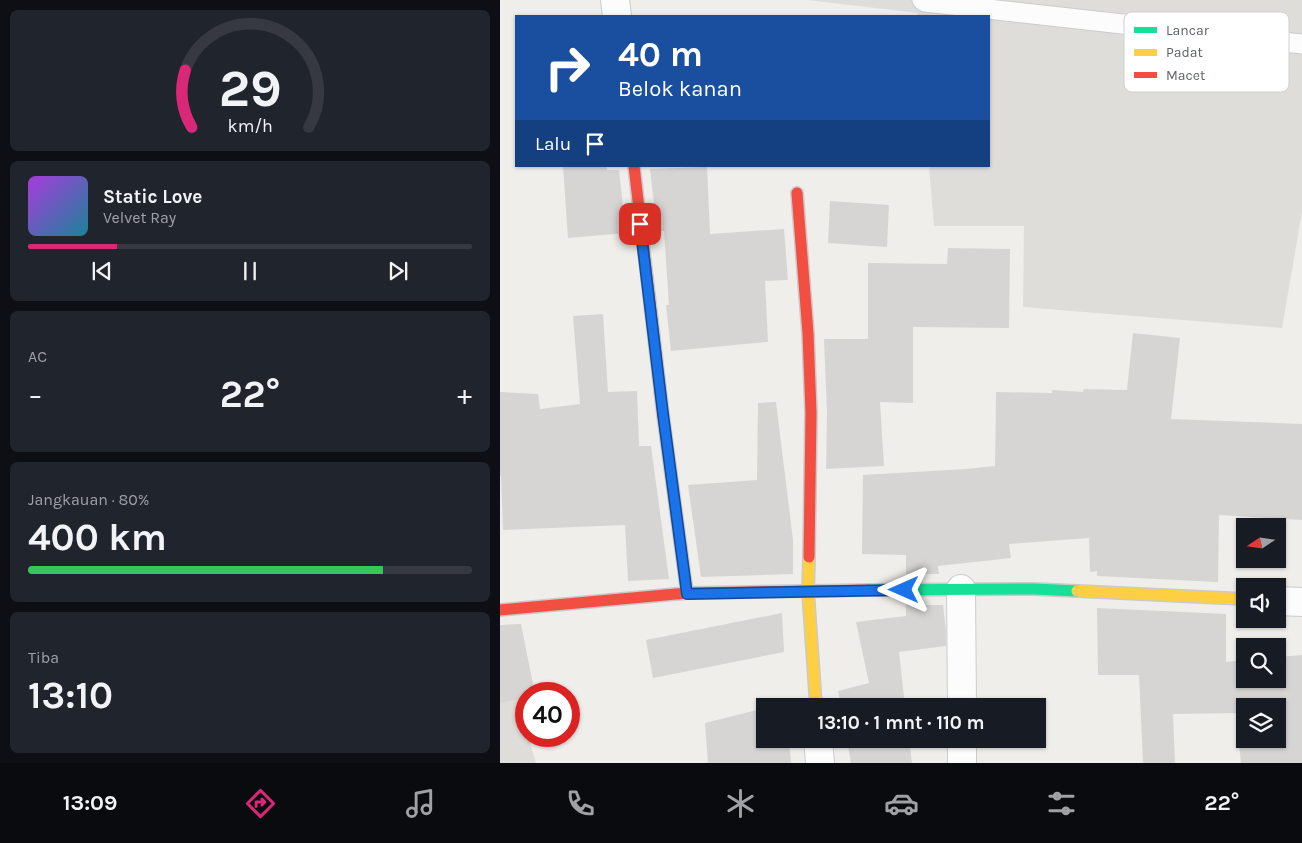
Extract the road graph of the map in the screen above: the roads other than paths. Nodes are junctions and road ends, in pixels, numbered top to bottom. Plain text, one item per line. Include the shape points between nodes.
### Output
1 (615, 0) edge
2 (922, 0) edge
3 (616, 15) edge
4 (1124, 24) edge
5 (1289, 43) edge
6 (1302, 44) edge
7 (634, 167) edge
8 (797, 193) dead end
9 (961, 589) junction
10 (808, 591) junction
11 (687, 594) junction
12 (1236, 599) edge
13 (1286, 601) edge
14 (1302, 602) edge
15 (500, 610) edge
16 (815, 698) edge
17 (962, 698) edge
18 (819, 748) edge
19 (962, 748) edge
20 (820, 763) edge
21 (962, 763) edge

1 - 3 street
2 - 4 lane
5 - 6 lane
7 - 11 street
8 - 10 street via 811,413
9 - 10 street
9 - 12 street via 1034,589
9 - 17 street
10 - 11 street
10 - 16 street
11 - 15 street
13 - 14 street
18 - 20 street
19 - 21 street

